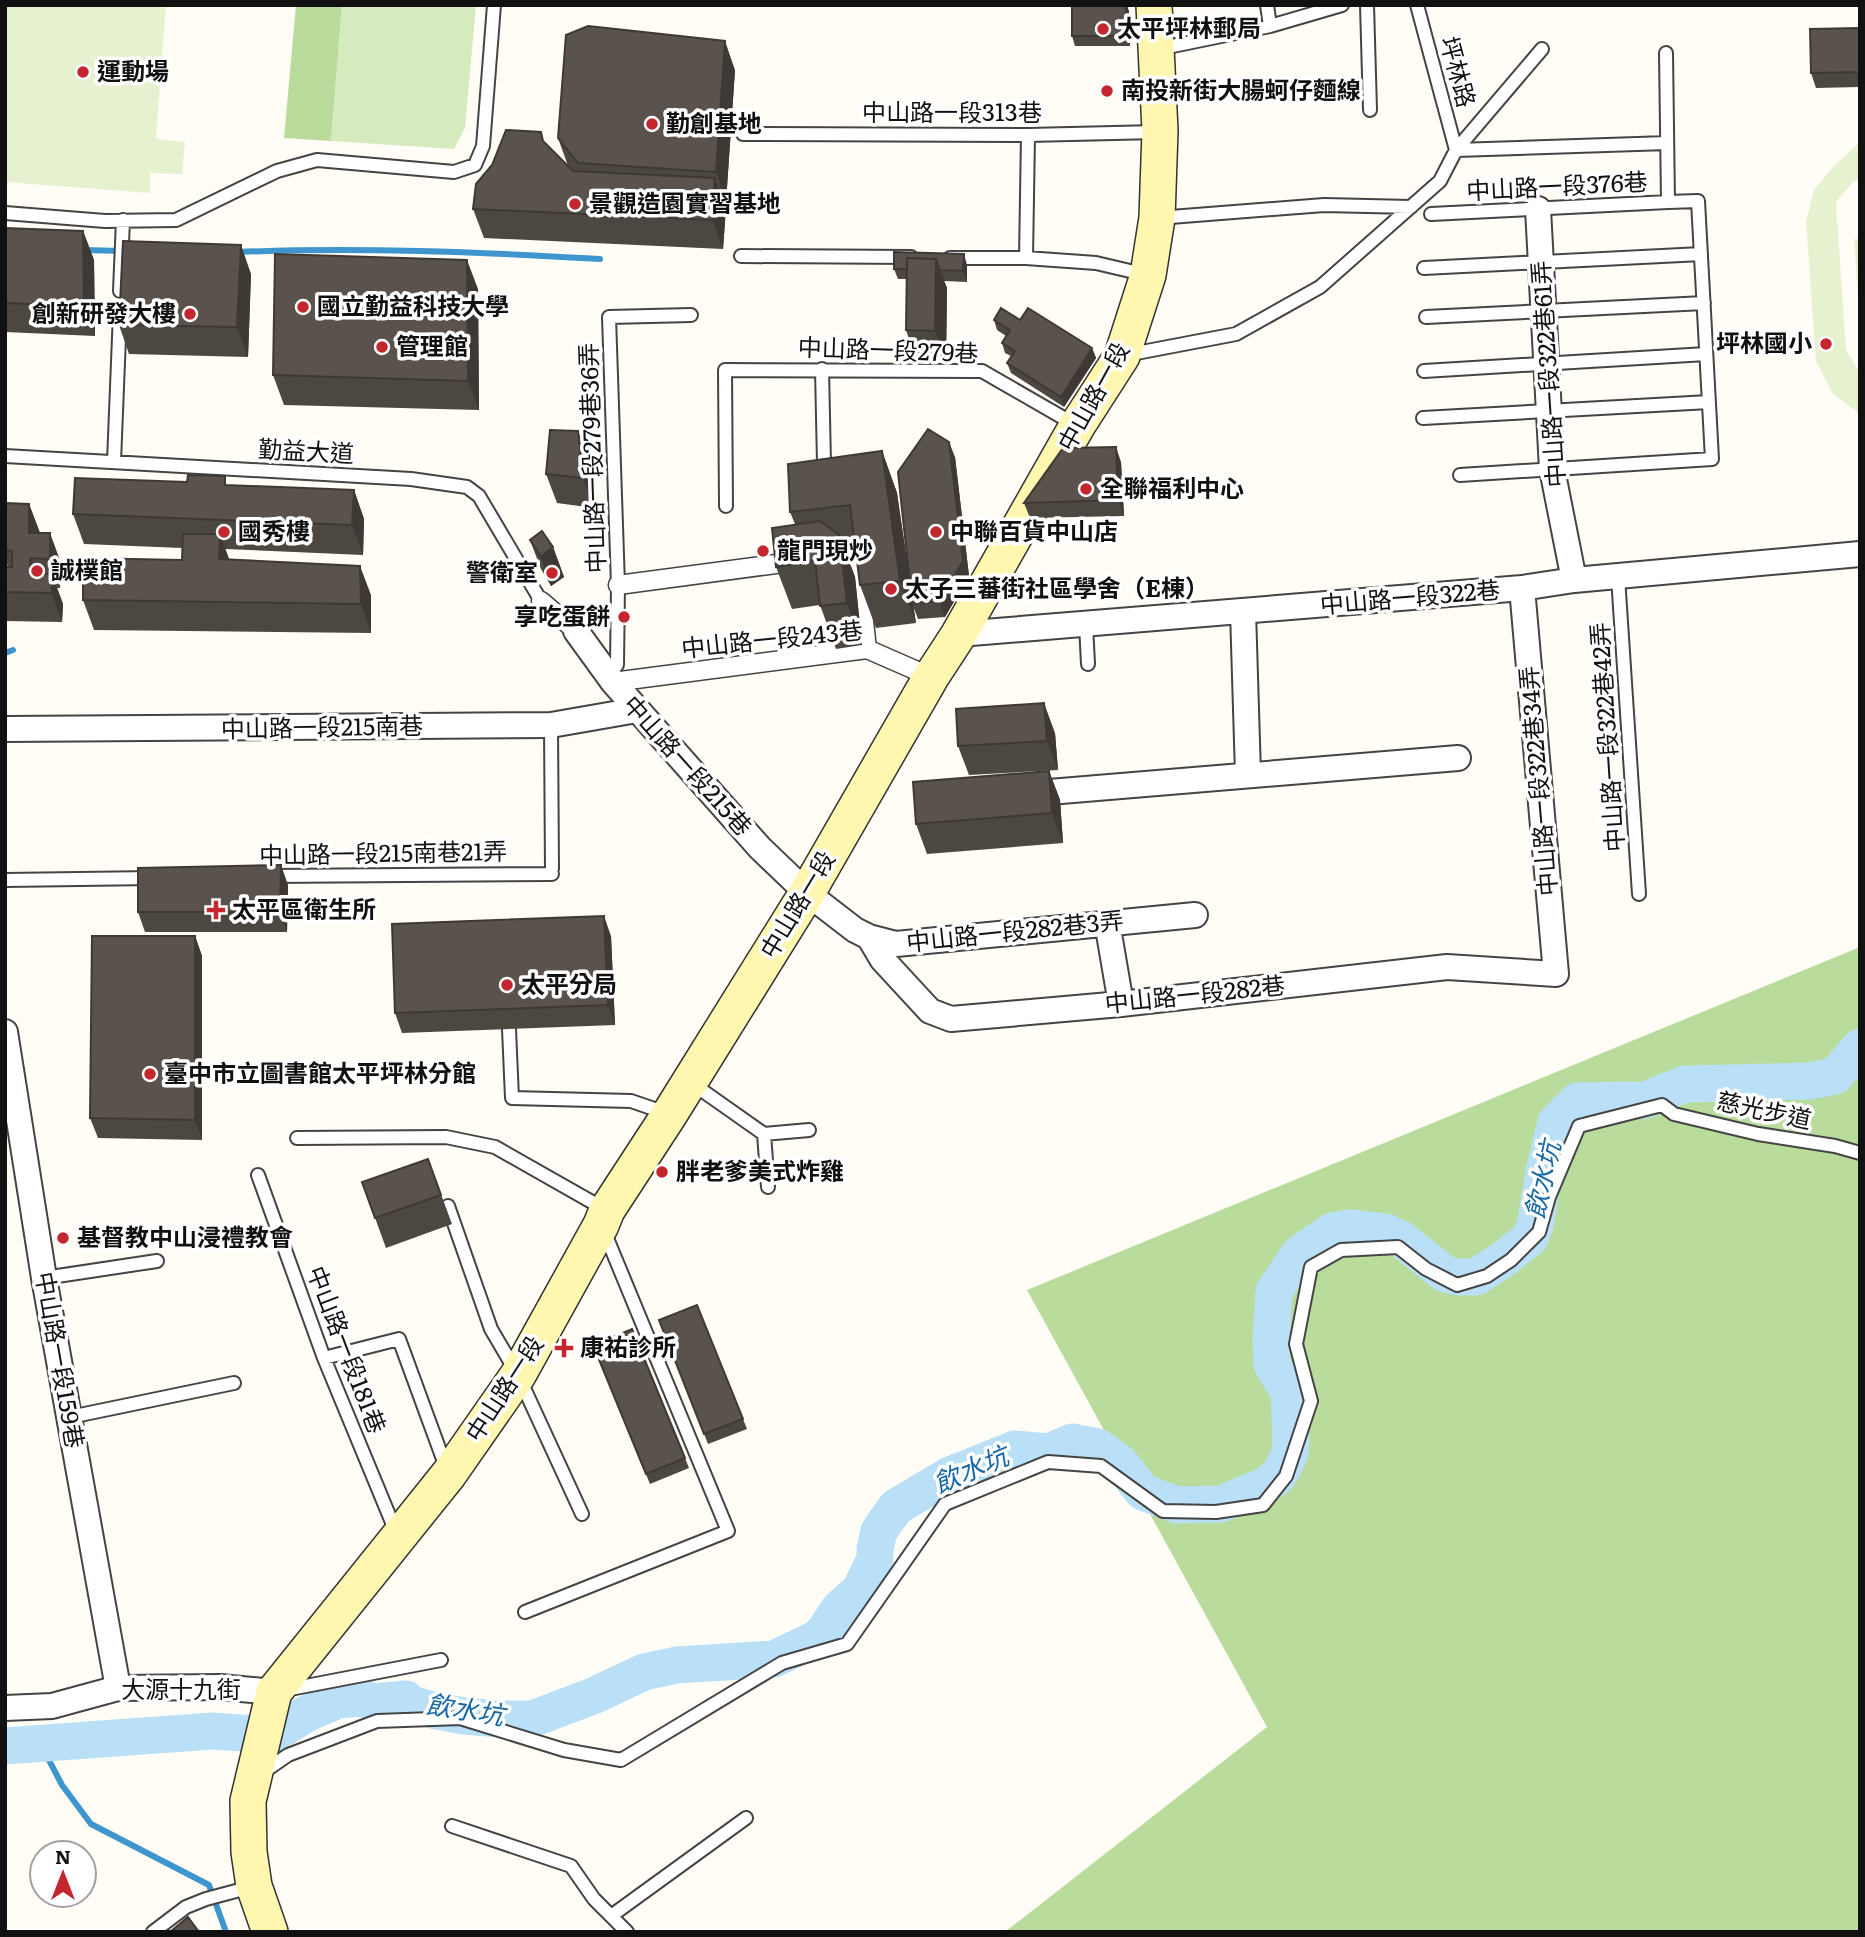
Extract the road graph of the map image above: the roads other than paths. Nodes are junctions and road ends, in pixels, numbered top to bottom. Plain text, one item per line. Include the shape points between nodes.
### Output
1 (494, 5) edge
2 (1154, 5) edge
3 (1266, 5) edge
4 (1342, 5) edge
5 (1367, 5) edge
6 (1417, 5) edge
7 (1270, 26) junction
8 (1157, 49) junction
9 (1542, 49) dead end
10 (1666, 53) dead end
11 (1370, 110) dead end
12 (1160, 131) junction
13 (743, 134) dead end
14 (1028, 135) junction
15 (1667, 143) junction
16 (1456, 150) junction
17 (1668, 202) junction
18 (1411, 207) junction
19 (1538, 209) junction
20 (5, 214) edge
21 (1431, 214) dead end
22 (1157, 218) junction
23 (123, 220) junction
24 (1701, 254) junction
25 (741, 256) dead end
26 (1026, 258) junction
27 (1540, 262) junction
28 (1424, 268) dead end
29 (1148, 275) junction
30 (1704, 303) junction
31 (1543, 312) junction
32 (691, 315) dead end
33 (1426, 317) dead end
34 (1706, 354) junction
35 (1122, 356) junction
36 (1546, 363) junction
37 (822, 369) junction
38 (1424, 371) dead end
39 (1709, 402) junction
40 (1548, 411) junction
41 (1423, 418) dead end
42 (1077, 426) junction
43 (5, 456) edge
44 (114, 462) junction
45 (824, 464) edge
46 (1552, 469) junction
47 (1460, 475) dead end
48 (726, 506) dead end
49 (1860, 554) edge
50 (1618, 577) junction
51 (1574, 580) junction
52 (618, 585) junction
53 (1522, 589) junction
54 (541, 601) joint
55 (1243, 611) junction
56 (1086, 625) junction
57 (576, 631) joint
58 (959, 634) junction
59 (867, 649) junction
60 (1088, 664) dead end
61 (930, 677) junction
62 (610, 678) junction
63 (637, 710) junction
64 (551, 725) junction
65 (5, 729) edge
66 (1458, 758) dead end
67 (1248, 774) junction
68 (1006, 796) edge
69 (262, 876) edge
70 (166, 878) edge
71 (5, 880) edge
72 (807, 893) junction
73 (1639, 894) dead end
74 (1195, 915) dead end
75 (1107, 922) junction
76 (869, 937) junction
77 (1556, 974) joint
78 (1121, 1004) junction
79 (509, 1029) edge
80 (5, 1032) edge
81 (690, 1082) junction
82 (669, 1115) junction
83 (809, 1130) dead end
84 (764, 1134) junction
85 (297, 1138) dead end
86 (15, 1149) edge
87 (1860, 1153) edge
88 (258, 1175) dead end
89 (768, 1188) dead end
90 (448, 1206) dead end
91 (604, 1217) junction
92 (157, 1261) dead end
93 (44, 1278) junction
94 (324, 1358) junction
95 (518, 1375) junction
96 (234, 1383) dead end
97 (70, 1417) junction
98 (449, 1474) junction
99 (582, 1514) dead end
100 (399, 1539) junction
101 (525, 1612) dead end
102 (441, 1660) dead end
103 (118, 1688) junction
104 (274, 1693) junction
105 (5, 1707) edge
106 (252, 1780) junction
107 (746, 1818) dead end
108 (452, 1826) dead end
109 (254, 1886) junction
110 (611, 1916) junction
111 (152, 1932) edge
112 (270, 1932) edge
113 (627, 1932) edge

1 - 23 lane via 483,146 475,165 454,172 317,160 277,171 176,220
2 - 8 main road, 中山路一段
3 - 7 lane
4 - 7 lane
5 - 11 lane
6 - 16 lane, 坪林路
7 - 8 lane
8 - 12 main road, 中山路一段
9 - 16 lane
10 - 15 lane, 中山路一段376巷
12 - 14 lane, 中山路一段313巷
12 - 22 main road, 中山路一段
13 - 14 lane, 中山路一段313巷
14 - 26 lane
15 - 16 lane, 中山路一段376巷
15 - 17 lane, 中山路一段376巷
16 - 18 lane via 1440,181
17 - 19 lane, 中山路一段376巷
17 - 24 lane via 1699,201
18 - 22 lane via 1324,205
18 - 35 lane via 1320,287 1236,334
19 - 21 lane, 中山路一段376巷
19 - 27 street, 中山路一段322巷61弄
20 - 23 lane
22 - 29 main road, 中山路一段
23 - 44 lane
24 - 27 lane
24 - 30 lane
25 - 26 lane
26 - 29 lane via 1096,263
27 - 28 lane
27 - 31 street, 中山路一段322巷61弄
29 - 35 main road, 中山路一段
30 - 31 lane
30 - 34 lane
31 - 33 lane
31 - 36 street, 中山路一段322巷61弄
32 - 52 lane, 中山路一段279巷36弄 via 609,317
34 - 36 lane
34 - 39 lane
35 - 42 main road, 中山路一段
36 - 38 lane
36 - 40 street, 中山路一段322巷61弄
37 - 42 lane, 中山路一段279巷 via 982,371
37 - 45 lane
37 - 48 lane, 中山路一段279巷 via 725,370
39 - 40 lane
39 - 46 lane via 1712,459
40 - 41 lane
40 - 46 street, 中山路一段322巷61弄
42 - 58 main road, 中山路一段
43 - 44 lane, 勤益大道
44 - 54 lane, 勤益大道 via 411,479 467,487 479,496
46 - 47 lane
46 - 51 street, 中山路一段322巷61弄
49 - 50 street, 中山路一段322巷
50 - 51 street, 中山路一段322巷
50 - 73 lane, 中山路一段322巷42弄
51 - 53 street, 中山路一段322巷
52 - 59 street via 834,556 858,567
52 - 62 lane, 中山路一段279巷36弄 via 617,664
53 - 55 street, 中山路一段322巷
53 - 77 street, 中山路一段322巷34弄
54 - 57 street
55 - 56 street, 中山路一段322巷
55 - 67 street
56 - 58 street, 中山路一段322巷
56 - 60 lane
57 - 62 street, 中山路一段215巷
58 - 61 main road, 中山路一段
59 - 61 street, 中山路一段243巷
59 - 62 street, 中山路一段243巷
61 - 72 main road, 中山路一段
62 - 63 street, 中山路一段215巷
63 - 64 street, 中山路一段215南巷
63 - 72 street, 中山路一段215巷 via 760,848
64 - 65 street, 中山路一段215南巷
64 - 69 lane, 中山路一段215南巷21弄 via 552,871
66 - 67 street
67 - 68 street
70 - 71 lane
72 - 76 street, 中山路一段282巷3弄
72 - 81 main road, 中山路一段
74 - 75 street, 中山路一段282巷3弄
75 - 76 street, 中山路一段282巷3弄 via 896,944
75 - 78 street
76 - 78 street, 中山路一段282巷 via 882,959 930,1011 950,1019
77 - 78 street, 中山路一段282巷 via 1447,967
79 - 82 lane via 512,1098 631,1101
80 - 86 street, 中山路一段159巷
81 - 82 main road, 中山路一段
81 - 84 lane
82 - 91 main road, 中山路一段
83 - 84 lane
84 - 89 lane
85 - 91 lane via 446,1137 495,1147
86 - 93 street, 中山路一段159巷
87 - 106 lane, 慈光步道 via 1674,1114 1662,1105 1579,1126 1539,1232 1487,1276 1457,1285 1398,1247 1341,1250 1311,1267 1296,1344 1311,1401 1286,1476 1263,1505 1216,1512 1163,1511 1101,1466 1048,1462 945,1504 847,1644 782,1663 621,1760 564,1750 460,1718 377,1721 288,1755
88 - 94 lane, 中山路一段181巷
90 - 95 lane via 491,1329
91 - 95 main road, 中山路一段
91 - 101 lane via 727,1531
92 - 93 lane
93 - 97 street, 中山路一段159巷
94 - 98 lane via 399,1339
94 - 100 lane, 中山路一段181巷
95 - 98 main road, 中山路一段
95 - 99 lane
96 - 97 lane
97 - 103 street, 中山路一段159巷
98 - 100 main road, 中山路一段
100 - 104 main road, 中山路一段
102 - 104 lane
103 - 104 street, 大源十九街 via 220,1687
103 - 105 street, 大源十九街 via 52,1706
104 - 106 main road
106 - 109 main road via 248,1801
107 - 110 lane
108 - 110 lane via 571,1866
109 - 111 lane via 186,1907
109 - 112 main road
110 - 113 lane

